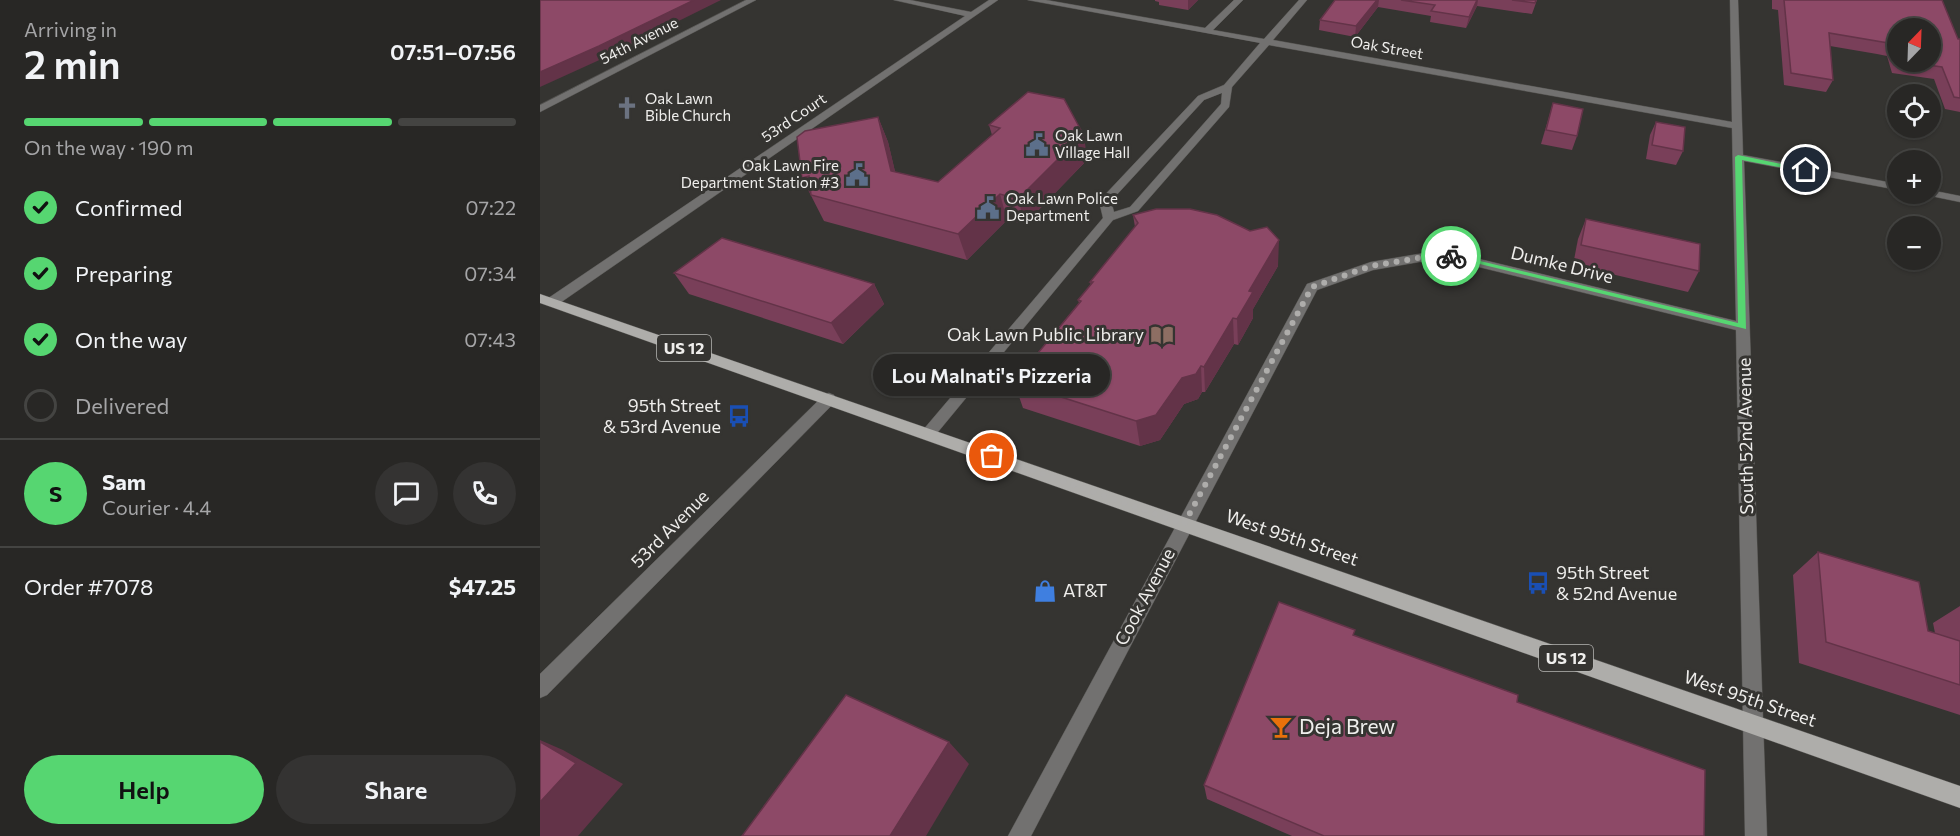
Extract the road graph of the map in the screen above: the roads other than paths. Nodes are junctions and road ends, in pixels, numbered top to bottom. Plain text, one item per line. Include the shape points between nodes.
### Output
1 (752, 0) edge
2 (898, 0) edge
3 (994, 0) edge
4 (1032, 0) edge
5 (1239, 0) edge
6 (1303, 0) edge
7 (1730, 1) edge
8 (973, 15) junction
9 (1207, 31) junction
10 (1266, 42) junction
11 (1227, 87) junction
12 (540, 109) edge
13 (1737, 126) junction
14 (1738, 157) junction
15 (1887, 185) edge
16 (1941, 195) edge
17 (1960, 199) edge
18 (1109, 218) junction
19 (1371, 266) joint
20 (543, 300) edge
21 (1743, 327) junction
22 (829, 399) junction
23 (928, 434) junction
24 (1184, 524) junction
25 (540, 688) edge
26 (1752, 724) junction
27 (1960, 797) edge
28 (1018, 836) edge
29 (1756, 836) edge

1 - 12 street, 54th Avenue
2 - 8 street
3 - 8 street, 53rd Court
4 - 9 street, Oak Street
5 - 9 street
6 - 10 street
7 - 13 street, South 52nd Avenue
8 - 20 street, 53rd Court
9 - 10 street, Oak Street
10 - 11 street
10 - 13 street, Oak Street
11 - 18 street via 1226,105 1134,208
11 - 18 street via 1201,98 1105,201
13 - 14 street, South 52nd Avenue
14 - 15 street
14 - 21 street, South 52nd Avenue
16 - 17 street
18 - 23 street
19 - 21 street, Dumke Drive via 1442,254
19 - 24 street, Cook Avenue via 1312,287
20 - 22 main road, West 95th Street / US 12
21 - 26 street, South 52nd Avenue
22 - 23 main road, West 95th Street / US 12
22 - 25 street, 53rd Avenue
23 - 24 main road, West 95th Street / US 12
24 - 26 main road, West 95th Street / US 12
24 - 28 street, Cook Avenue
26 - 27 main road, West 95th Street / US 12
26 - 29 street, South 52nd Avenue

